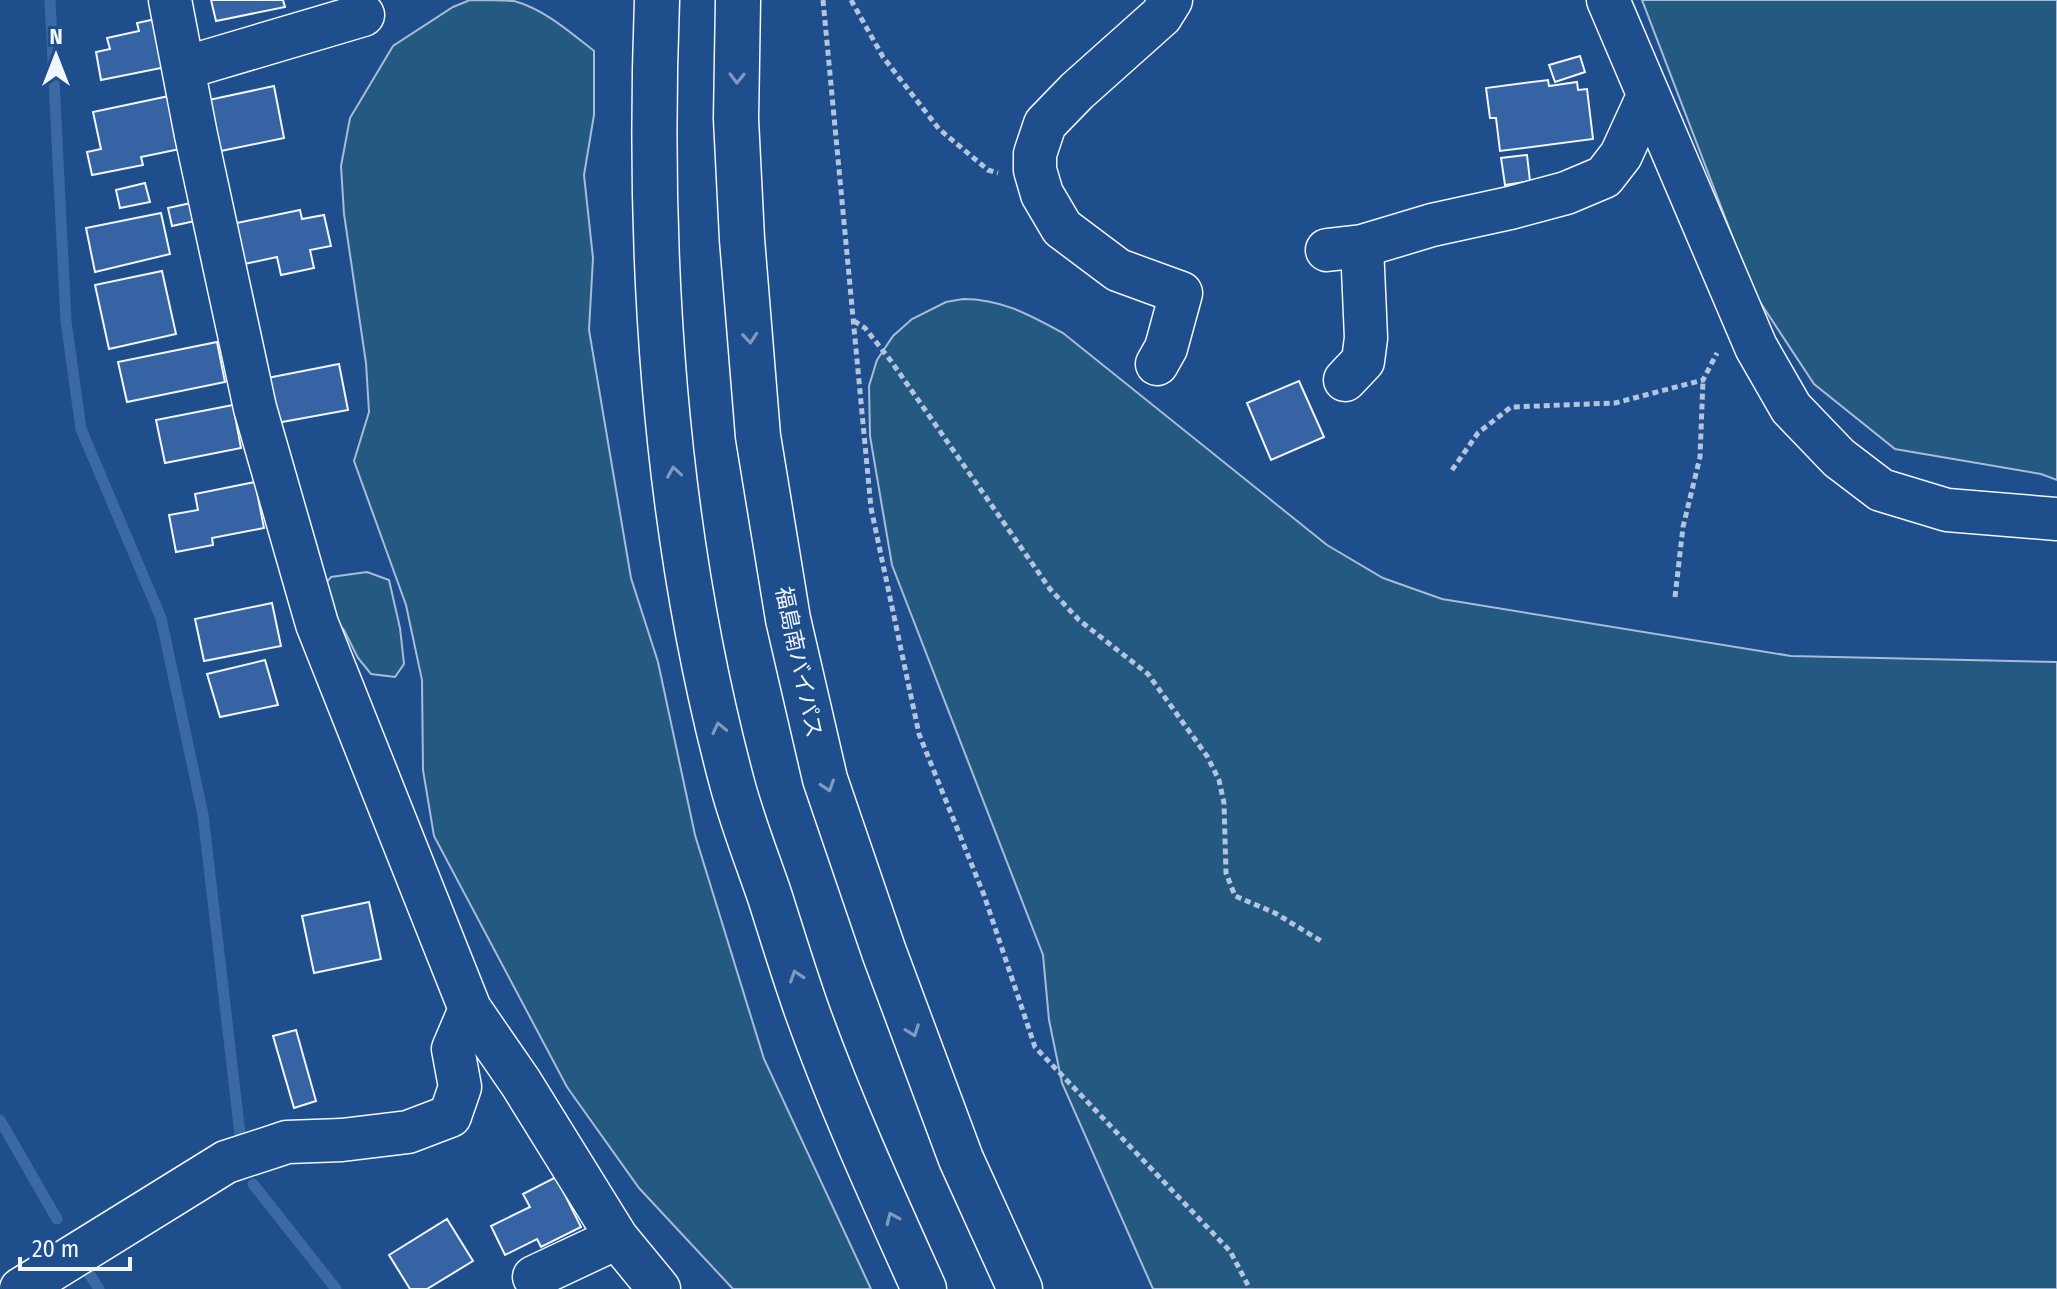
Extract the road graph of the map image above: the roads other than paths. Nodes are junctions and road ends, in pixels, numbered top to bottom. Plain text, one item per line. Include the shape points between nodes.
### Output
1 (170, 0) edge
2 (657, 0) edge
3 (738, 0) edge
4 (1171, 0) edge
5 (1608, 0) edge
6 (363, 15) dead end
7 (184, 68) junction
8 (1648, 96) junction
9 (1157, 364) dead end
10 (1345, 380) dead end
11 (2057, 519) edge
12 (470, 1009) junction
13 (617, 1238) junction
14 (534, 1277) dead end
15 (21, 1289) edge
16 (659, 1289) edge
17 (924, 1289) edge
18 (1020, 1289) edge

1 - 7 street
17 -> 2 highway via 808,1014 732,784 699,642 664,397 652,110
3 -> 18 highway, 福島南バイパス via 736,119 749,330 758,436 788,619 825,779 884,952 961,1159
4 - 9 street via 1161,16 1045,124 1035,154 1042,194 1062,228 1118,270 1181,293
5 - 8 street
6 - 7 street
7 - 12 street via 255,408 317,624
8 - 10 street via 1621,155 1604,177 1566,193 1345,248 1366,285 1363,361
8 - 11 street via 1756,347 1791,408 1839,458 1881,490 1947,510
12 - 13 street
12 - 15 street via 453,1049 460,1087 450,1116 408,1132 287,1142 226,1162
13 - 14 street
13 - 16 street

